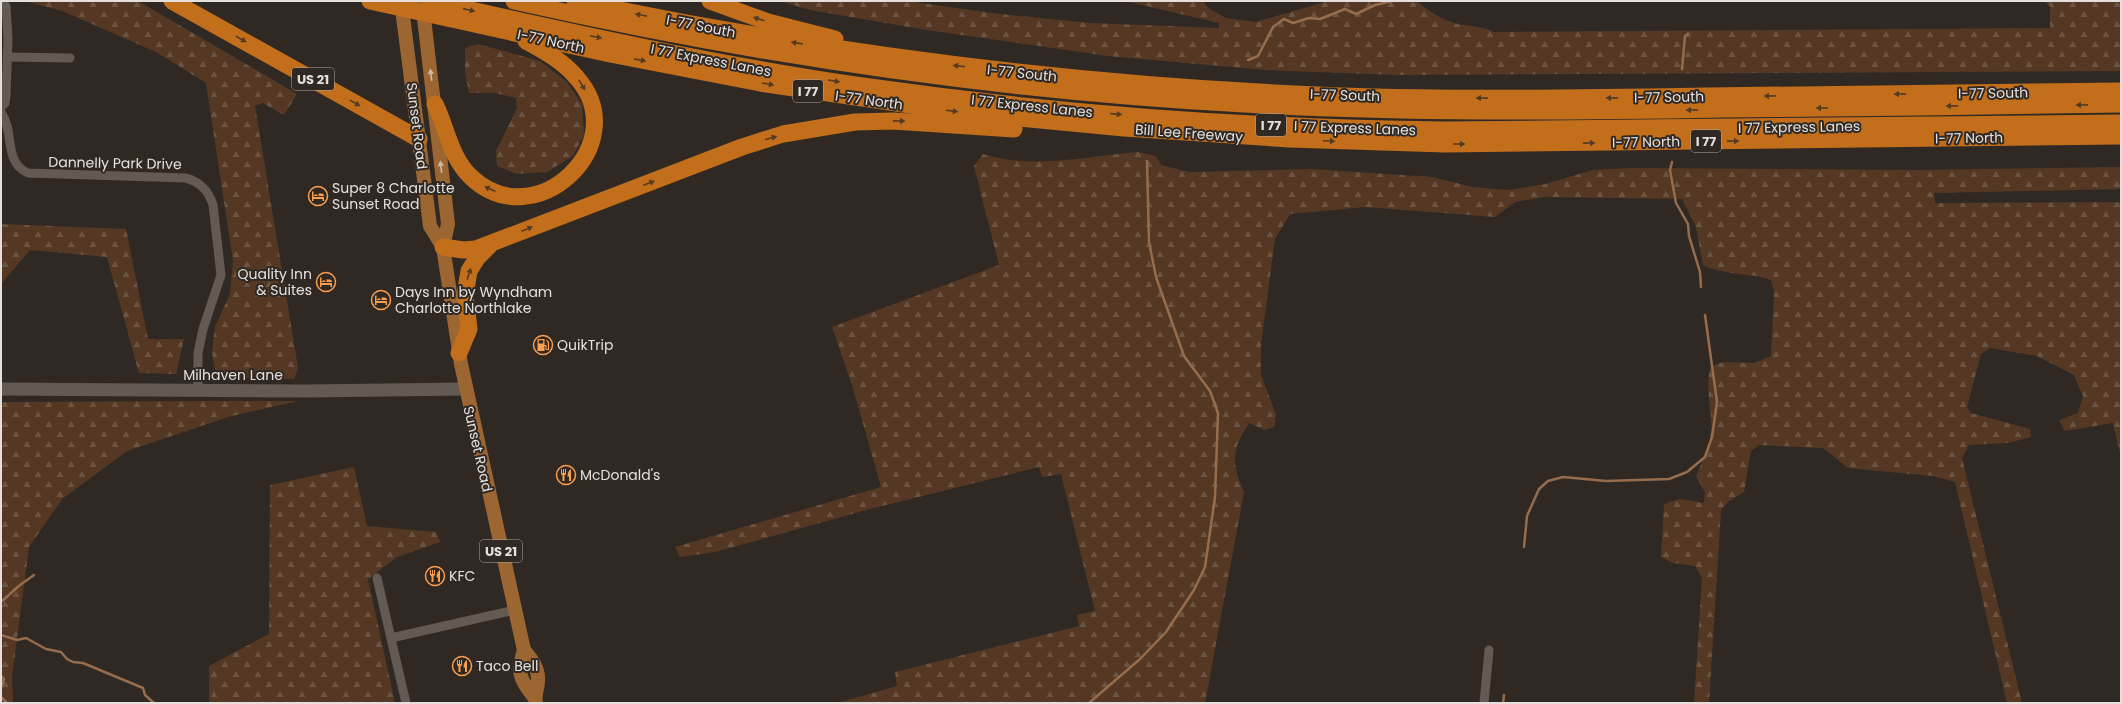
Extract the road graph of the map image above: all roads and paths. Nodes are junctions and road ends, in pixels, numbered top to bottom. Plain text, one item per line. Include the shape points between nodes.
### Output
1 (172, 1) edge
2 (370, 1) edge
3 (401, 1) edge
4 (422, 1) edge
5 (431, 1) edge
6 (514, 1) edge
7 (575, 1) edge
8 (710, 1) edge
9 (1, 3) edge
10 (506, 31) junction
11 (7, 57) junction
12 (70, 58) dead end
13 (919, 61) junction
14 (2121, 91) edge
15 (435, 104) junction
16 (2121, 104) edge
17 (1, 107) edge
18 (1, 112) edge
19 (2121, 122) edge
20 (1113, 127) junction
21 (2121, 136) edge
22 (419, 139) junction
23 (1290, 139) joint
24 (491, 243) junction
25 (443, 247) junction
26 (459, 353) junction
27 (1, 389) edge
28 (465, 389) junction
29 (198, 390) junction
30 (377, 578) dead end
31 (515, 610) junction
32 (391, 638) junction
33 (1489, 650) dead end
34 (535, 700) edge
35 (406, 703) edge
36 (1484, 703) edge

1 -> 22 highway, US 21
2 - 10 highway, I-77 North / I 77
3 - 22 main road, Sunset Road / US 21
15 -> 4 main road, Sunset Road / US 21
5 -> 19 highway, I 77 Express Lanes / I 77 via 613,41 819,79 974,100 1178,119 1341,128 1466,130
16 -> 6 highway, I 77 Express Lanes / I 77 via 1510,112 1364,110 1240,104 1074,92 872,68 696,39
13 -> 7 highway, I-77 South / I 77 via 720,30
13 -> 8 highway via 768,22
9 - 11 street via 6,6
10 -> 15 highway via 566,66 583,85 590,99 594,122 590,143 585,157 570,176 551,189 528,196 502,194 485,187 471,177 460,163 448,140
10 -> 20 highway, I-77 North / I 77 via 697,71 817,92 965,113
11 - 12 street
11 - 17 street via 5,103
14 -> 13 highway, I-77 South / I 77 via 1573,98 1393,97 1256,92 1128,83
25 -> 15 main road, Sunset Road / US 21 via 448,224
18 - 29 street, Dannelly Park Drive via 8,126 14,161 18,168 28,174 185,178 201,185 209,195 213,205 221,276 203,329 198,353
20 - 23 highway, Bill Lee Freeway / I 77
24 -> 20 highway via 742,147 802,130 855,122 893,121 1093,135
23 -> 21 highway, I-77 North / I 77 via 1510,144
22 - 25 main road, Sunset Road / US 21 via 430,226
24 - 25 highway via 472,250
26 -> 24 highway via 469,329 465,295 469,271
25 - 26 main road, Sunset Road / US 21
26 - 28 main road, Sunset Road / US 21
27 - 29 street, Milhaven Lane
28 - 29 street, Milhaven Lane
28 - 31 main road, Sunset Road / US 21
30 - 32 street
31 - 32 street
31 - 34 main road, Sunset Road / US 21 via 524,650 519,666 523,684
32 - 35 street
33 - 36 street

